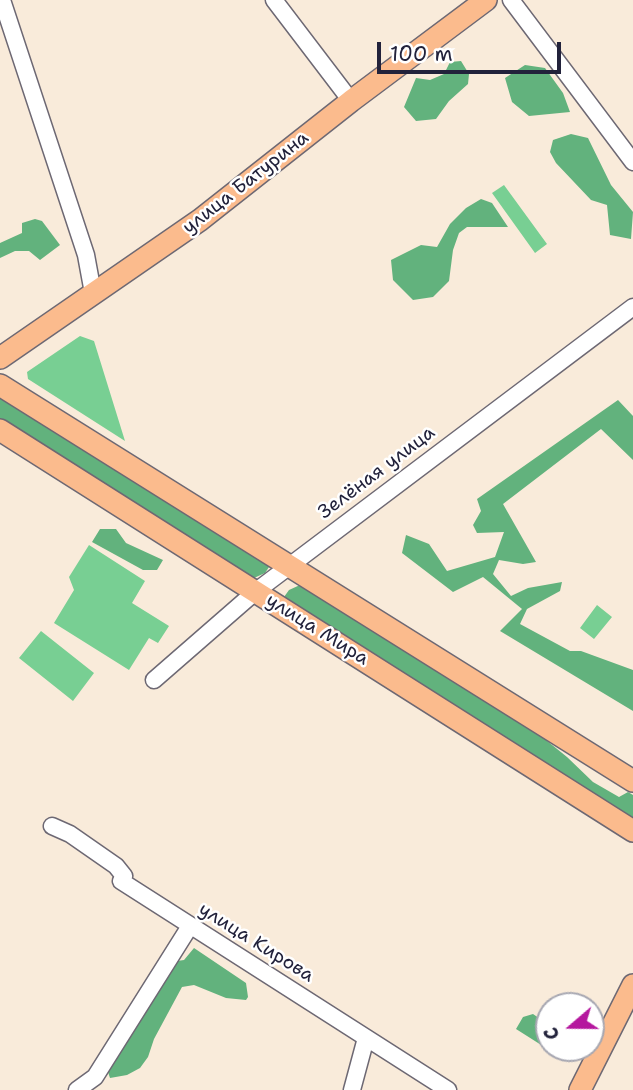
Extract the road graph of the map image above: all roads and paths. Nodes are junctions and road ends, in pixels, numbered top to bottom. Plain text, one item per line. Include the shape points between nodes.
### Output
1 (2, 0) edge
2 (274, 0) edge
3 (486, 0) edge
4 (511, 0) edge
5 (351, 101) junction
6 (633, 162) edge
7 (93, 293) junction
8 (633, 307) edge
9 (0, 358) edge
10 (0, 385) edge
11 (0, 430) edge
12 (290, 566) junction
13 (255, 592) junction
14 (154, 680) dead end
15 (633, 781) edge
16 (52, 826) dead end
17 (633, 831) edge
18 (190, 926) junction
19 (633, 985) edge
20 (366, 1038) junction
21 (77, 1090) edge
22 (352, 1090) edge
23 (448, 1090) edge
24 (580, 1090) edge

1 - 7 street via 86,255
2 - 5 street
3 - 5 main road, улица Батурина
4 - 6 street
5 - 7 main road, улица Батурина via 200,220
7 - 9 main road, улица Батурина
8 - 12 street, Зелёная улица
10 - 12 main road, улица Мира
11 - 13 main road, улица Мира
12 - 13 street, Зелёная улица
12 - 15 main road, улица Мира
13 - 14 street, Зелёная улица
13 - 17 main road, улица Мира
16 - 18 street, улица Кирова via 116,866 124,876 121,881
18 - 20 street, улица Кирова
18 - 21 street via 95,1077
19 - 24 main road
20 - 22 street
20 - 23 street, улица Кирова

